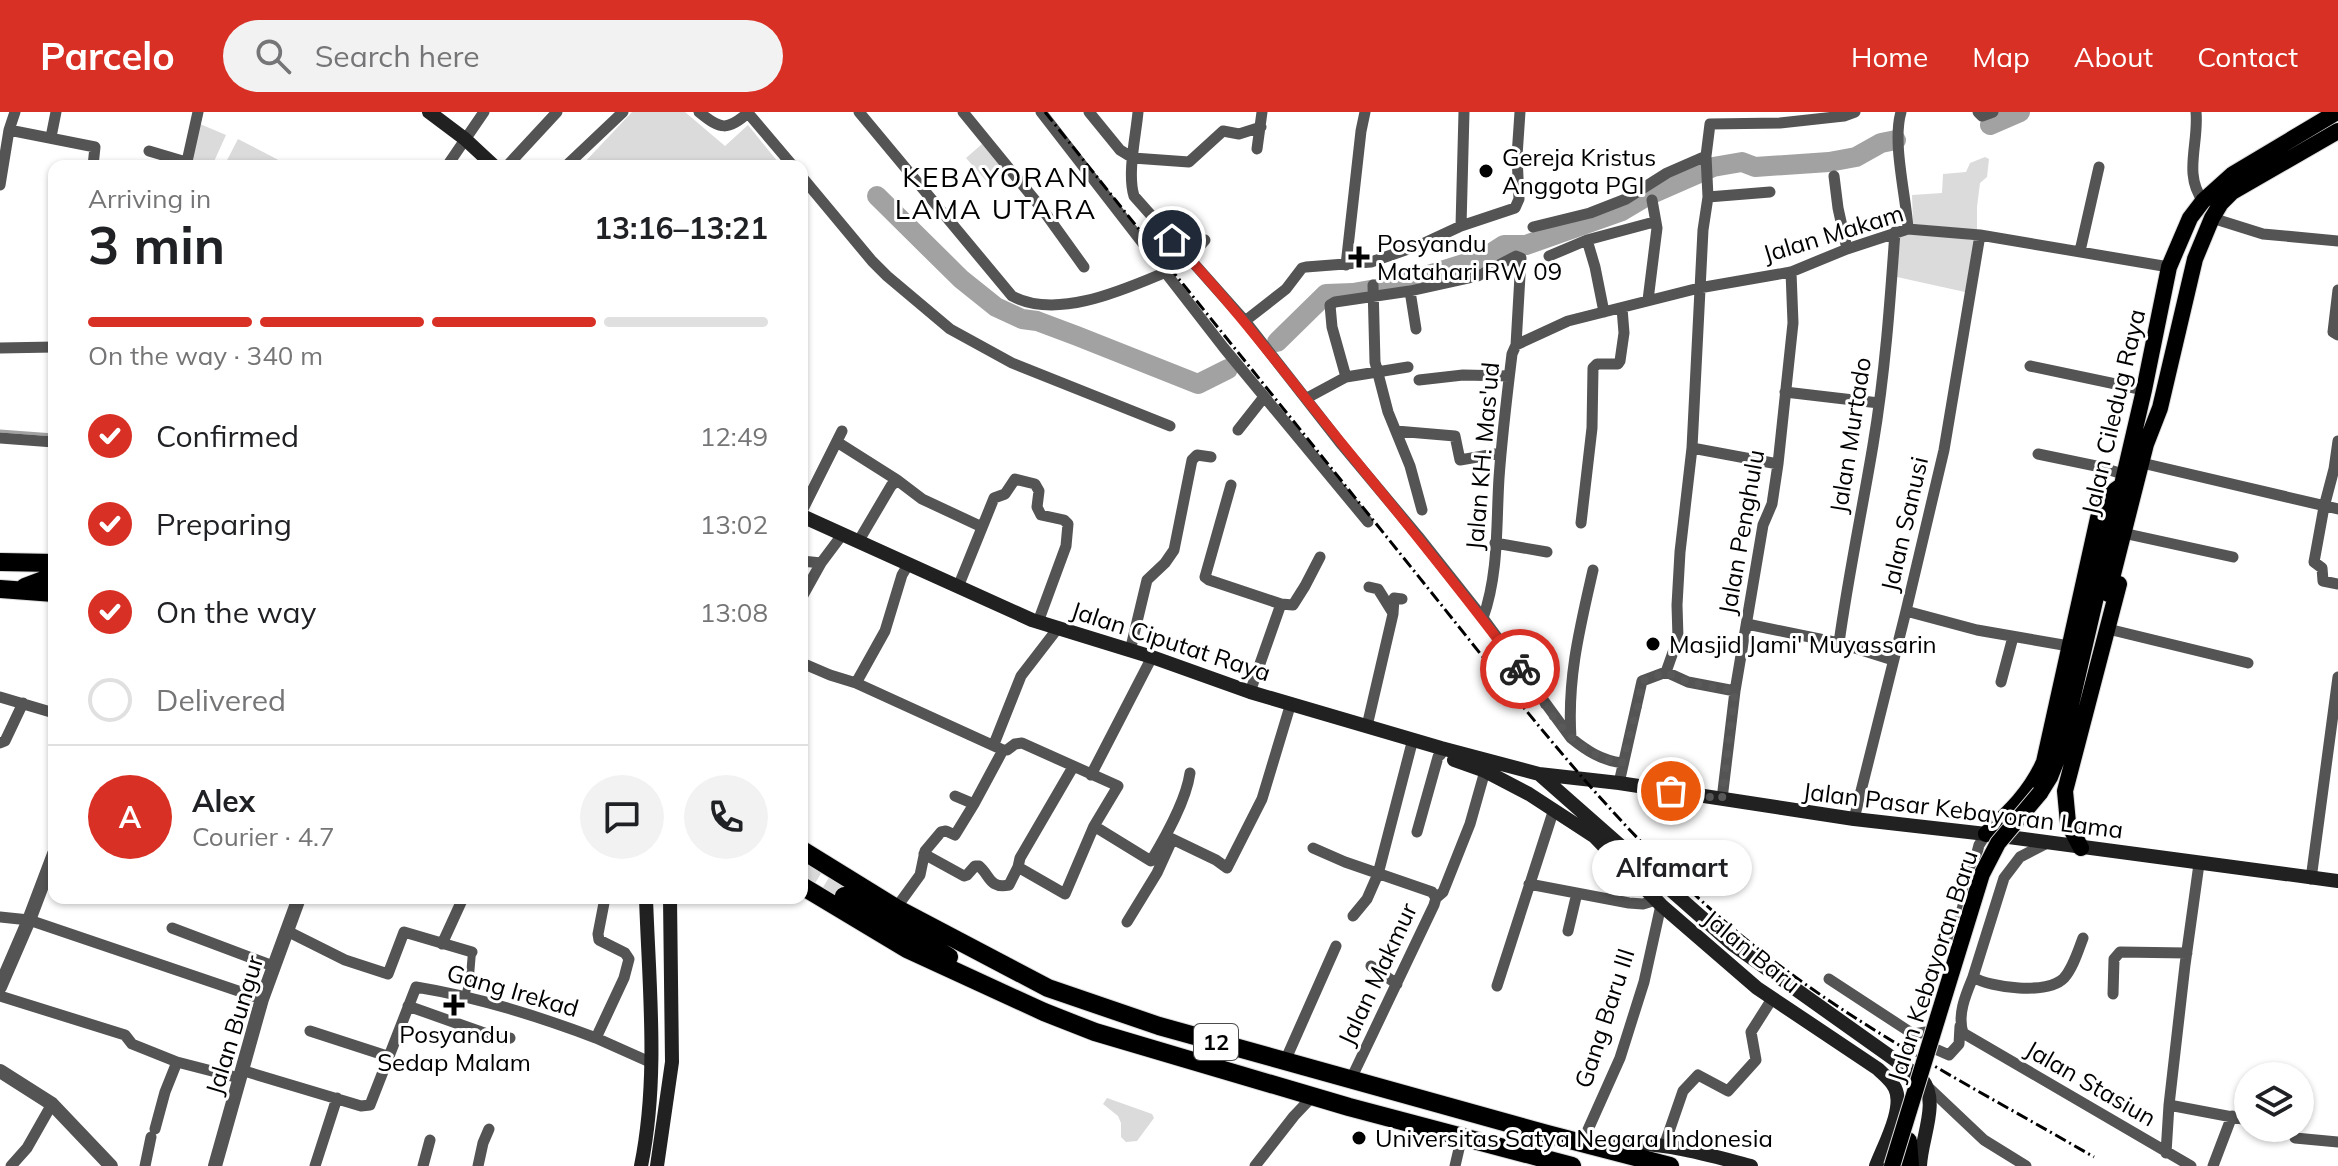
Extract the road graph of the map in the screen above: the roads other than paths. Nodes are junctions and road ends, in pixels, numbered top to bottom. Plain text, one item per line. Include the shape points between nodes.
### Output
1 (15, 112) edge
2 (56, 112) edge
3 (198, 112) edge
4 (484, 112) edge
5 (557, 112) edge
6 (623, 112) edge
7 (699, 112) edge
8 (749, 112) edge
9 (859, 112) edge
10 (963, 112) edge
11 (1041, 112) edge
12 (1089, 112) edge
13 (1138, 112) edge
14 (1262, 112) edge
15 (1365, 112) edge
16 (1464, 112) edge
17 (1520, 112) edge
18 (1855, 112) edge
19 (1901, 112) edge
20 (1978, 112) edge
21 (1993, 112) edge
22 (2196, 112) edge
23 (2337, 112) edge
24 (434, 114) edge
25 (1835, 115) edge
26 (1712, 118) edge
27 (1772, 118) edge
28 (1261, 127) junction
29 (9, 130) junction
30 (2338, 131) edge
31 (51, 137) junction
32 (465, 139) junction
33 (1257, 149) dead end
34 (149, 151) dead end
35 (1133, 158) junction
36 (94, 160) edge
37 (175, 160) edge
38 (187, 160) edge
39 (451, 160) edge
40 (488, 160) edge
41 (513, 160) edge
42 (572, 160) edge
43 (788, 160) edge
44 (1707, 166) junction
45 (2099, 167) dead end
46 (1834, 176) dead end
47 (808, 184) edge
48 (0, 185) edge
49 (1770, 192) dead end
50 (1708, 197) junction
51 (1652, 200) dead end
52 (2203, 201) junction
53 (2212, 218) junction
54 (1654, 222) junction
55 (1461, 226) junction
56 (1533, 227) dead end
57 (1908, 229) junction
58 (1895, 232) junction
59 (1980, 235) junction
60 (1205, 240) dead end
61 (1587, 240) junction
62 (2338, 241) edge
63 (1847, 249) junction
64 (2080, 251) junction
65 (1549, 256) dead end
66 (1189, 258) junction
67 (1346, 265) junction
68 (1084, 267) dead end
69 (2169, 267) junction
70 (1166, 272) junction
71 (1791, 272) junction
72 (1699, 288) junction
73 (2338, 290) edge
74 (1373, 291) junction
75 (1410, 291) junction
76 (1648, 300) junction
77 (1622, 308) junction
78 (1604, 312) junction
79 (1245, 321) junction
80 (1416, 329) dead end
81 (2338, 335) edge
82 (1516, 345) junction
83 (48, 347) edge
84 (0, 348) edge
85 (2030, 366) dead end
86 (1408, 367) dead end
87 (1378, 371) junction
88 (2148, 371) junction
89 (2168, 375) junction
90 (1509, 376) junction
91 (1346, 377) junction
92 (1419, 380) dead end
93 (2144, 390) junction
94 (1785, 392) junction
95 (1264, 397) junction
96 (1307, 398) junction
97 (1879, 403) junction
98 (1170, 426) dead end
99 (1238, 430) dead end
100 (1396, 431) junction
101 (0, 438) edge
102 (2338, 441) edge
103 (48, 442) edge
104 (1692, 448) junction
105 (1501, 453) junction
106 (2038, 454) dead end
107 (1211, 457) dead end
108 (2142, 463) junction
109 (1778, 464) junction
110 (897, 480) junction
111 (2122, 480) junction
112 (1231, 485) dead end
113 (808, 501) edge
114 (2324, 507) junction
115 (2338, 509) edge
116 (1422, 510) dead end
117 (2130, 512) junction
118 (808, 517) edge
119 (1368, 522) dead end
120 (1581, 523) dead end
121 (982, 527) junction
122 (842, 535) junction
123 (2132, 535) junction
124 (858, 542) junction
125 (1495, 543) junction
126 (1547, 552) dead end
127 (1320, 557) dead end
128 (2233, 557) dead end
129 (0, 562) edge
130 (808, 562) edge
131 (20, 563) junction
132 (48, 563) edge
133 (821, 563) junction
134 (908, 565) junction
135 (1593, 570) dead end
136 (48, 572) edge
137 (48, 576) edge
138 (2105, 584) junction
139 (2338, 584) edge
140 (808, 586) edge
141 (958, 587) junction
142 (1369, 587) dead end
143 (10, 589) edge
144 (48, 592) edge
145 (1402, 599) dead end
146 (1281, 604) junction
147 (1906, 611) junction
148 (1393, 614) junction
149 (1483, 618) junction
150 (1038, 622) junction
151 (1747, 624) junction
152 (1058, 628) junction
153 (2108, 629) junction
154 (2013, 637) junction
155 (1839, 643) junction
156 (2069, 646) junction
157 (1130, 651) junction
158 (1152, 657) junction
159 (1893, 660) junction
160 (2248, 663) dead end
161 (808, 666) edge
162 (1666, 672) junction
163 (2338, 677) edge
164 (2001, 682) dead end
165 (856, 683) junction
166 (1735, 691) junction
167 (1250, 692) junction
168 (0, 697) edge
169 (23, 703) junction
170 (1291, 703) junction
171 (48, 711) edge
172 (1367, 726) junction
173 (1571, 738) junction
174 (1413, 739) junction
175 (0, 743) edge
176 (998, 747) junction
177 (1441, 751) junction
178 (1622, 763) junction
179 (1073, 767) junction
180 (1485, 771) junction
181 (1190, 773) dead end
182 (1539, 774) junction
183 (1091, 775) junction
184 (1584, 778) junction
185 (1619, 783) junction
186 (1553, 784) junction
187 (2044, 795) junction
188 (955, 796) dead end
189 (1722, 799) junction
190 (974, 804) junction
191 (1554, 809) junction
192 (1854, 819) junction
193 (1094, 826) junction
194 (1417, 832) dead end
195 (1986, 834) junction
196 (1169, 838) junction
197 (2047, 843) junction
198 (1313, 848) dead end
199 (2081, 848) junction
200 (808, 854) edge
201 (924, 854) junction
202 (2199, 864) junction
203 (1018, 867) junction
204 (48, 870) edge
205 (1378, 874) junction
206 (2311, 879) junction
207 (2338, 881) edge
208 (1529, 884) junction
209 (808, 890) edge
210 (1577, 893) junction
211 (844, 896) tunnel mouth
212 (1436, 898) junction
213 (1659, 903) junction
214 (297, 904) edge
215 (460, 904) edge
216 (604, 904) edge
217 (646, 904) edge
218 (668, 904) edge
219 (890, 913) junction
220 (1353, 916) dead end
221 (0, 917) edge
222 (29, 920) junction
223 (1127, 922) dead end
224 (172, 928) dead end
225 (287, 931) junction
226 (1568, 931) dead end
227 (2083, 938) dead end
228 (442, 944) junction
229 (1336, 946) dead end
230 (472, 952) joint
231 (2187, 953) junction
232 (273, 966) junction
233 (1371, 966) dead end
234 (1973, 977) junction
235 (1829, 979) dead end
236 (1397, 984) junction
237 (1497, 986) dead end
238 (0, 987) edge
239 (994, 988) junction
240 (2113, 994) dead end
241 (0, 996) edge
242 (465, 997) junction
243 (262, 999) junction
244 (1772, 999) junction
245 (408, 1006) junction
246 (1960, 1023) junction
247 (310, 1031) dead end
248 (1926, 1032) junction
249 (510, 1038) dead end
250 (596, 1038) junction
251 (387, 1056) junction
252 (1285, 1061) junction
253 (177, 1062) junction
254 (652, 1063) junction
255 (0, 1071) edge
256 (240, 1074) junction
257 (1351, 1079) junction
258 (1285, 1087) junction
259 (1928, 1087) junction
260 (1313, 1096) junction
261 (337, 1098) junction
262 (52, 1104) junction
263 (2169, 1105) junction
264 (665, 1115) junction
265 (649, 1116) junction
266 (1294, 1116) junction
267 (2232, 1116) joint
268 (1894, 1120) junction
269 (489, 1129) dead end
270 (1462, 1136) junction
271 (1916, 1136) junction
272 (430, 1140) dead end
273 (2314, 1140) edge
274 (2338, 1142) edge
275 (1589, 1144) junction
276 (1664, 1146) junction
277 (1512, 1149) junction
278 (2166, 1153) junction
279 (11, 1166) edge
280 (111, 1166) edge
281 (145, 1166) edge
282 (215, 1166) edge
283 (315, 1166) edge
284 (423, 1166) edge
285 (478, 1166) edge
286 (641, 1166) edge
287 (657, 1166) edge
288 (1255, 1166) edge
289 (1455, 1166) edge
290 (1540, 1166) edge
291 (1572, 1166) edge
292 (1670, 1166) edge
293 (1751, 1166) edge
294 (1876, 1166) edge
295 (1892, 1166) edge
296 (1901, 1166) edge
297 (1910, 1166) edge
298 (1920, 1166) edge
299 (2026, 1166) edge
300 (2191, 1166) edge
301 (2213, 1166) edge

1 - 29 street
2 - 31 street
3 - 38 street
4 - 32 street
5 - 41 street
6 - 42 street
7 - 8 street via 726,127
8 - 43 street
9 - 70 street via 1012,296 1034,305 1059,305
10 - 68 street
11 - 70 street
12 - 35 street
13 - 35 street
14 - 28 street
15 - 67 street
16 - 55 street
17 - 55 street via 1515,208
18 - 25 street
19 - 57 street
20 - 21 street
22 - 52 street via 2192,179
23 - 52 main road, Jalan Ciledug Raya via 2233,174
24 - 32 main road
25 - 27 street
26 - 27 street
26 - 44 street
28 - 33 street
28 - 35 street via 1239,134 1223,131 1189,162
29 - 31 street
29 - 48 street
30 - 53 main road, Jalan Ciledug Raya via 2239,187
31 - 36 street via 95,147
32 - 39 street
32 - 40 main road
34 - 37 street
35 - 66 street, Jalan KH. Mas'ud via 1134,196
44 - 50 street
44 - 56 street via 1667,173 1626,199
45 - 64 street
46 - 63 street
47 - 98 street via 879,269 950,329 1012,363
49 - 50 street
50 - 72 street
51 - 54 street
52 - 69 main road, Jalan Ciledug Raya
53 - 62 street via 2263,234
53 - 89 main road, Jalan Ciledug Raya via 2195,259
54 - 61 street
54 - 76 street
55 - 67 street via 1371,262
57 - 58 street, Jalan Makam
57 - 59 street, Jalan Makam
58 - 63 street, Jalan Makam
58 - 97 street, Jalan Murtado
59 - 64 street, Jalan Makam
59 - 147 street, Jalan Sanusi via 1947,437
60 - 66 street
61 - 65 street
61 - 78 street
63 - 71 street, Jalan Makam
64 - 69 street, Jalan Makam
66 - 79 street, Jalan KH. Mas'ud
67 - 79 street via 1302,268 1286,289
69 - 88 main road, Jalan Ciledug Raya
70 - 95 street
71 - 72 street, Jalan Makam
71 - 94 street, Jalan Penghulu via 1793,323
72 - 76 street, Jalan Makam
72 - 104 street
73 - 81 street via 2333,332
74 - 75 street
74 - 87 street
74 - 91 street via 1330,305
75 - 80 street
75 - 82 street, Jalan KH. Mas'ud via 1478,276 1516,256 1522,260
76 - 77 street, Jalan Makam
77 - 78 street, Jalan Makam
77 - 120 street via 1620,361 1593,368
78 - 82 street, Jalan Makam via 1568,321
79 - 96 street, Jalan KH. Mas'ud
82 - 90 street, Jalan KH. Mas'ud
83 - 84 street
85 - 93 street
86 - 87 street
87 - 91 street
87 - 100 street
88 - 89 main road
88 - 93 main road, Jalan Ciledug Raya
89 - 108 main road, Jalan Ciledug Raya
90 - 92 street
90 - 105 street, Jalan KH. Mas'ud
91 - 96 street
93 - 111 main road, Jalan Ciledug Raya
94 - 97 street
94 - 109 street, Jalan Penghulu
95 - 99 street
95 - 119 street
96 - 149 street, Jalan KH. Mas'ud
97 - 155 street, Jalan Murtado
100 - 105 street via 1455,436 1460,460
100 - 116 street
101 - 103 street
102 - 114 street
104 - 109 street
104 - 162 street via 1680,552 1678,638
105 - 125 street, Jalan KH. Mas'ud
106 - 111 street via 2096,466
107 - 157 street via 1192,460 1174,550 1147,580
108 - 114 street
108 - 117 main road, Jalan Ciledug Raya
109 - 151 street, Jalan Penghulu
110 - 113 street via 839,436
110 - 121 street via 922,499
110 - 124 street
111 - 138 main road, Jalan Ciledug Raya
111 - 156 main road via 2098,518
112 - 146 street via 1205,577
114 - 115 street
114 - 139 street via 2314,562 2322,568 2323,581
117 - 123 main road
117 - 138 main road, Jalan Ciledug Raya
118 - 122 main road, Jalan Ciputat Raya
121 - 141 street
121 - 150 street via 994,498 1005,494 1017,478 1037,486 1041,515 1068,524 1066,546
122 - 124 main road, Jalan Ciputat Raya
122 - 133 street
123 - 128 street
123 - 153 main road
124 - 134 main road, Jalan Ciputat Raya
125 - 126 street
125 - 149 street, Jalan KH. Mas'ud via 1491,594
127 - 146 street via 1293,605
129 - 131 highway
130 - 133 street
131 - 132 highway
131 - 136 highway
133 - 140 street
134 - 141 main road, Jalan Ciputat Raya
134 - 165 street via 885,631
135 - 173 street via 1574,655
137 - 143 highway
138 - 187 main road, Jalan Ciledug Raya
141 - 150 main road, Jalan Ciputat Raya
142 - 148 street via 1378,589
143 - 144 highway
145 - 148 street via 1394,598
146 - 167 street
147 - 154 street
147 - 159 street, Jalan Sanusi
148 - 172 street
149 - 173 street, Jalan KH. Mas'ud
150 - 152 main road, Jalan Ciputat Raya
151 - 155 street
151 - 166 street, Jalan Penghulu
152 - 157 main road, Jalan Ciputat Raya
152 - 176 street via 1021,676
153 - 160 street
153 - 199 main road via 2065,791 2068,823
154 - 156 street
154 - 164 street
155 - 159 street
156 - 195 main road via 2037,779
157 - 158 main road, Jalan Ciputat Raya
158 - 167 main road, Jalan Ciputat Raya
158 - 183 street
159 - 192 street, Jalan Sanusi
161 - 165 street
162 - 166 street
162 - 178 street via 1642,681
163 - 206 street
165 - 176 street
166 - 189 street, Jalan Penghulu
167 - 170 main road, Jalan Ciputat Raya
168 - 169 street
169 - 171 street
169 - 175 street
170 - 172 main road, Jalan Ciputat Raya
170 - 196 street via 1262,799 1227,868
172 - 174 main road, Jalan Ciputat Raya
173 - 178 street, Jalan KH. Mas'ud via 1606,761
174 - 177 main road, Jalan Ciputat Raya
174 - 205 street, Jalan Makmur
176 - 179 street via 1007,750 1022,743
176 - 190 street
177 - 180 main road, Jalan Baru
177 - 182 main road, Jalan Ciputat Raya
177 - 194 street
178 - 185 street
179 - 183 street
179 - 203 street
180 - 191 main road, Jalan Baru
180 - 212 street via 1470,824
181 - 196 street
182 - 184 main road, Jalan Pasar Kebayoran Lama
182 - 186 main road, Jalan Baru
183 - 193 street via 1118,786
184 - 185 main road, Jalan Pasar Kebayoran Lama
184 - 186 main road, Jalan Pasar Kebayoran Lama
185 - 189 main road, Jalan Pasar Kebayoran Lama
186 - 259 main road, Jalan Baru via 1732,944
187 - 271 main road, Jalan Kebayoran Baru via 1991,873
187 - 295 main road, Jalan Kebayoran Baru, bridge via 1998,843 1982,874
188 - 190 street
189 - 192 main road, Jalan Pasar Kebayoran Lama
190 - 201 street via 955,835 941,832
191 - 208 street
191 - 213 main road, Jalan Baru via 1595,837
192 - 195 main road, Jalan Pasar Kebayoran Lama
193 - 196 street via 1151,861
193 - 203 street via 1065,894
195 - 197 main road, Jalan Pasar Kebayoran Lama
195 - 248 street
196 - 223 street via 1157,873
197 - 199 main road, Jalan Pasar Kebayoran Lama
197 - 234 street via 2020,857 2004,878
198 - 205 street
199 - 202 main road, Jalan Pasar Kebayoran Lama
200 - 219 highway, 12
201 - 203 street via 964,876 980,867 990,881 1003,886 1009,885
201 - 219 street via 920,875
202 - 206 main road, Jalan Pasar Kebayoran Lama
202 - 231 street
204 - 222 street
205 - 212 street, Jalan Makmur via 1432,892
205 - 220 street
206 - 207 main road, Jalan Pasar Kebayoran Lama
208 - 210 street
208 - 237 street
209 - 239 highway, 12 via 907,949
210 - 213 street
210 - 226 street
211 - 219 highway, 12
212 - 236 street, Jalan Makmur
213 - 244 main road, Jalan Baru
213 - 275 street, Gang Baru III via 1648,967
214 - 225 street, Jalan Bungur
215 - 228 street
216 - 250 street, Gang Irekad via 599,940 629,959
217 - 254 main road
218 - 264 main road via 672,1062
219 - 239 highway, 12
219 - 252 highway, 12 via 942,944 1005,965 1048,988
221 - 222 street
222 - 238 street
222 - 243 street
224 - 232 street
225 - 228 street via 388,974 404,932
225 - 232 street, Jalan Bungur
227 - 234 street via 2067,973 2055,985 2015,988
228 - 230 street
229 - 252 street
230 - 242 street
231 - 240 street via 2120,952 2114,959
231 - 263 street
232 - 243 street, Jalan Bungur
233 - 236 street
234 - 246 street
235 - 248 street via 1913,1034
236 - 257 street, Jalan Makmur
239 - 258 highway, 12 via 1095,1032
241 - 253 street via 125,1035 132,1044
242 - 245 street, Gang Irekad via 418,987
242 - 250 street, Gang Irekad
243 - 256 street, Jalan Bungur
244 - 268 main road, Jalan Baru via 1890,1080 1897,1091
244 - 276 street via 1751,1032 1756,1060 1728,1091 1698,1075 1683,1091
245 - 249 street
245 - 251 street
246 - 248 street via 1959,1044 1949,1055 1933,1048
246 - 278 street, Jalan Stasiun via 1963,1033
247 - 251 street
250 - 254 street, Gang Irekad
251 - 261 street via 370,1105
252 - 257 highway, 12
253 - 256 street
253 - 281 street
254 - 265 main road
255 - 262 street
256 - 261 street
256 - 282 street, Jalan Bungur
257 - 275 highway, 12
258 - 260 highway, 12
258 - 266 street
259 - 271 main road via 1931,1104
259 - 299 street via 1984,1140
260 - 266 street
260 - 270 highway, 12
261 - 283 street
262 - 279 street
262 - 280 street
263 - 267 street
263 - 278 street
264 - 265 main road
264 - 287 main road
265 - 286 main road
266 - 288 street
267 - 301 street
268 - 271 main road
268 - 294 main road, Jalan Baru
269 - 285 street
270 - 277 highway, 12
270 - 289 street
271 - 296 main road, Jalan Kebayoran Baru
271 - 297 highway
271 - 298 main road
272 - 284 street
273 - 274 street
275 - 276 main road
275 - 292 highway, 12
276 - 293 main road
277 - 290 highway
277 - 291 highway, 12
278 - 300 street, Jalan Stasiun

